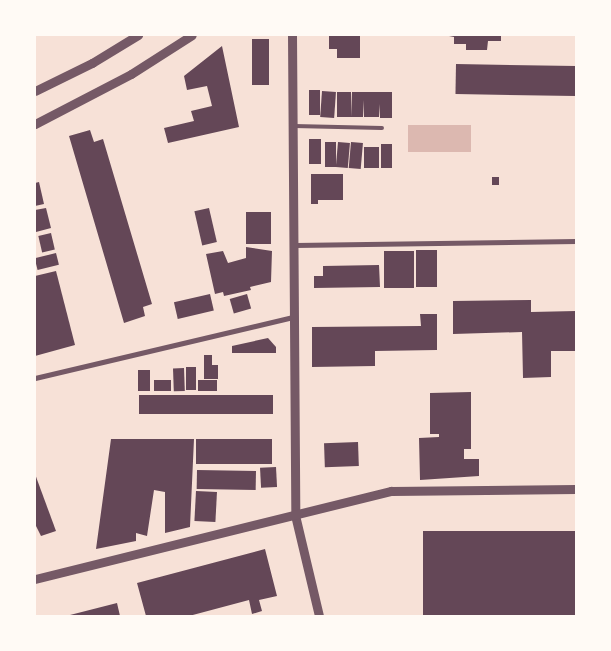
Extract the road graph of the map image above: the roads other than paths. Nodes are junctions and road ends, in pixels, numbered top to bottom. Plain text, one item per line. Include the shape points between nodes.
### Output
1 (138, 35) edge
2 (192, 35) edge
3 (292, 35) edge
4 (35, 91) edge
5 (35, 124) edge
6 (293, 126) junction
7 (382, 128) dead end
8 (576, 241) edge
9 (295, 245) junction
10 (293, 317) junction
11 (35, 378) edge
12 (576, 489) edge
13 (295, 515) junction
14 (35, 579) edge
15 (319, 616) edge

1 - 4 street
2 - 5 street via 131,74
3 - 6 street
6 - 7 lane
6 - 9 street
8 - 9 street
9 - 10 street
10 - 11 street
10 - 13 street
12 - 13 street via 391,491
13 - 14 street
13 - 15 street

